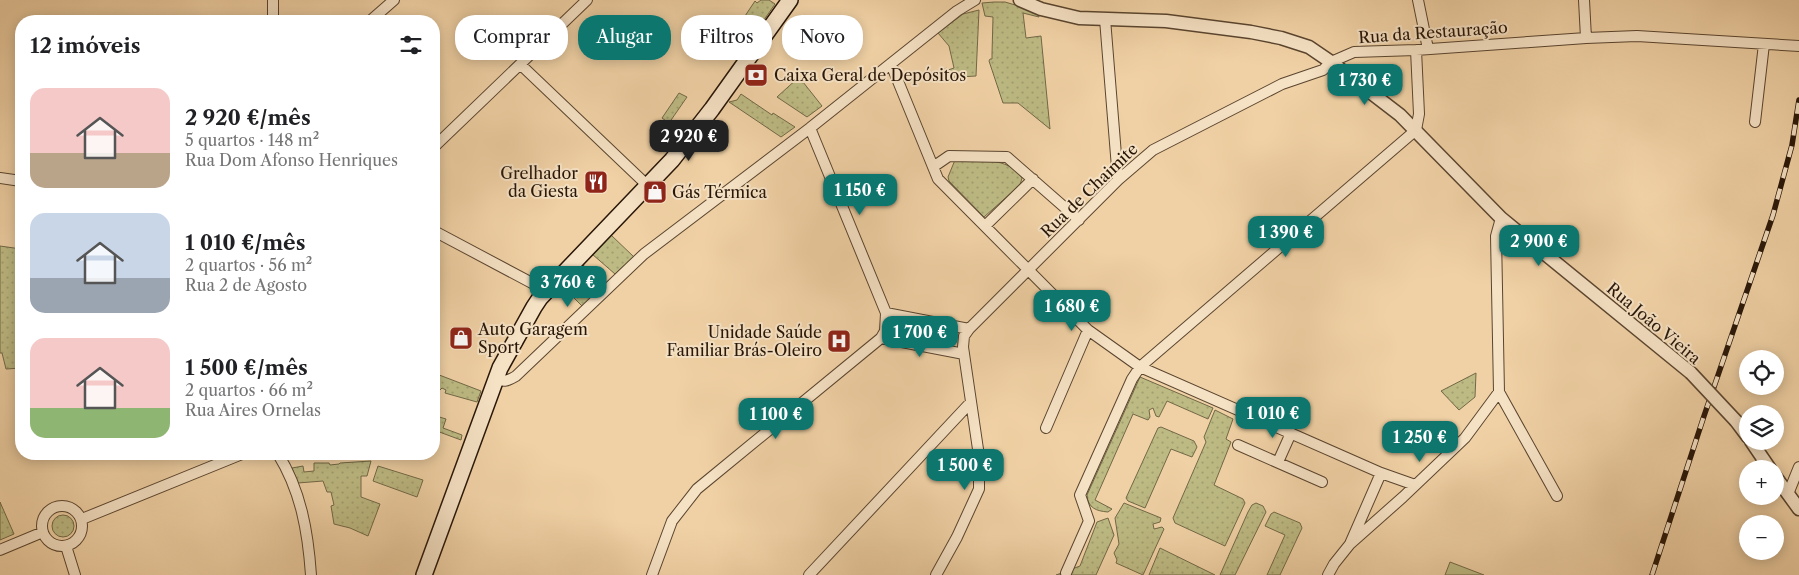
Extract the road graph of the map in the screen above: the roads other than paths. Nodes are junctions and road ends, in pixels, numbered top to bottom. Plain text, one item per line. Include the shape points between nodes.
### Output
1 (273, 0) edge
2 (394, 0) edge
3 (587, 0) edge
4 (790, 0) edge
5 (975, 0) edge
6 (1020, 0) edge
7 (1418, 0) edge
8 (1584, 0) edge
9 (274, 15) edge
10 (377, 15) edge
11 (1105, 19) junction
12 (1586, 38) junction
13 (1764, 44) junction
14 (1799, 46) edge
15 (1428, 49) junction
16 (1416, 50) junction
17 (1331, 62) junction
18 (890, 64) junction
19 (521, 65) junction
20 (1755, 122) dead end
21 (810, 128) junction
22 (1416, 130) junction
23 (440, 141) edge
24 (933, 167) junction
25 (0, 178) edge
26 (1033, 179) junction
27 (15, 180) edge
28 (1118, 180) junction
29 (648, 186) junction
30 (1501, 218) junction
31 (1079, 220) junction
32 (985, 226) junction
33 (440, 234) edge
34 (1028, 269) junction
35 (547, 291) junction
36 (886, 313) junction
37 (969, 329) junction
38 (1088, 330) junction
39 (881, 338) junction
40 (964, 354) junction
41 (1140, 367) junction
42 (496, 379) junction
43 (1498, 392) junction
44 (971, 402) junction
45 (1739, 425) edge
46 (1046, 428) dead end
47 (1291, 433) junction
48 (1238, 445) dead end
49 (227, 460) edge
50 (282, 460) edge
51 (1278, 462) junction
52 (1799, 467) edge
53 (1382, 473) junction
54 (1322, 482) dead end
55 (1415, 485) junction
56 (1784, 488) edge
57 (1788, 494) junction
58 (1557, 496) dead end
59 (1799, 509) edge
60 (82, 519) junction
61 (43, 532) junction
62 (1350, 544) junction
63 (66, 546) junction
64 (0, 550) edge
65 (1066, 574) dead end
66 (74, 575) edge
67 (311, 575) edge
68 (424, 575) edge
69 (652, 575) edge
70 (809, 575) edge
71 (936, 575) edge
72 (1328, 575) edge

1 - 9 street
2 - 10 street
3 - 19 street
4 - 29 main road via 712,109
5 - 18 street
6 - 11 street via 1060,15
7 - 15 street
8 - 12 street
11 - 17 street via 1166,21 1251,32 1309,48
11 - 28 street
12 - 13 street, Rua da Restauração via 1636,36
12 - 15 street, Rua da Restauração
13 - 14 street, Rua da Restauração
13 - 20 street
15 - 16 street, Rua da Restauração
16 - 17 street, Rua da Restauração via 1354,52
16 - 22 street via 1419,114
17 - 22 street, Rua João Vieira
17 - 28 street, Rua de Chaimite via 1323,70 1282,84 1153,150
18 - 21 street
18 - 24 street
19 - 23 street
19 - 29 street
21 - 36 street
21 - 42 street via 644,254 516,376 509,380
22 - 30 street, Rua João Vieira
22 - 41 street
24 - 26 street via 949,156 1007,157
24 - 32 street via 938,179 952,195
25 - 27 street
26 - 31 street
26 - 32 street
28 - 31 street, Rua de Chaimite
29 - 35 main road
30 - 43 street via 1496,236
30 - 45 street, Rua João Vieira, bridge via 1691,373
31 - 34 street, Rua de Chaimite
32 - 34 street
33 - 35 street
34 - 37 street, Rua de Chaimite
34 - 38 street
35 - 42 main road via 523,324
36 - 37 street
36 - 39 street via 885,331
37 - 40 street via 964,336
38 - 41 street
38 - 46 street
39 - 40 street
39 - 69 street via 697,489 672,521
40 - 44 street
41 - 47 street
41 - 65 street via 1080,495 1089,521
42 - 68 main road
43 - 55 street via 1465,438
43 - 58 street
44 - 70 street
44 - 71 street via 980,489
47 - 51 street
47 - 53 street
48 - 51 street
49 - 60 street
50 - 67 street via 304,516
51 - 54 street
52 - 57 street
53 - 55 street
53 - 62 street
55 - 62 street
56 - 57 street
57 - 59 street
60 - 61 street via 68,506 56,507 46,514
60 - 63 street via 80,536
61 - 63 street via 50,542
61 - 64 street
62 - 72 street
63 - 66 street

